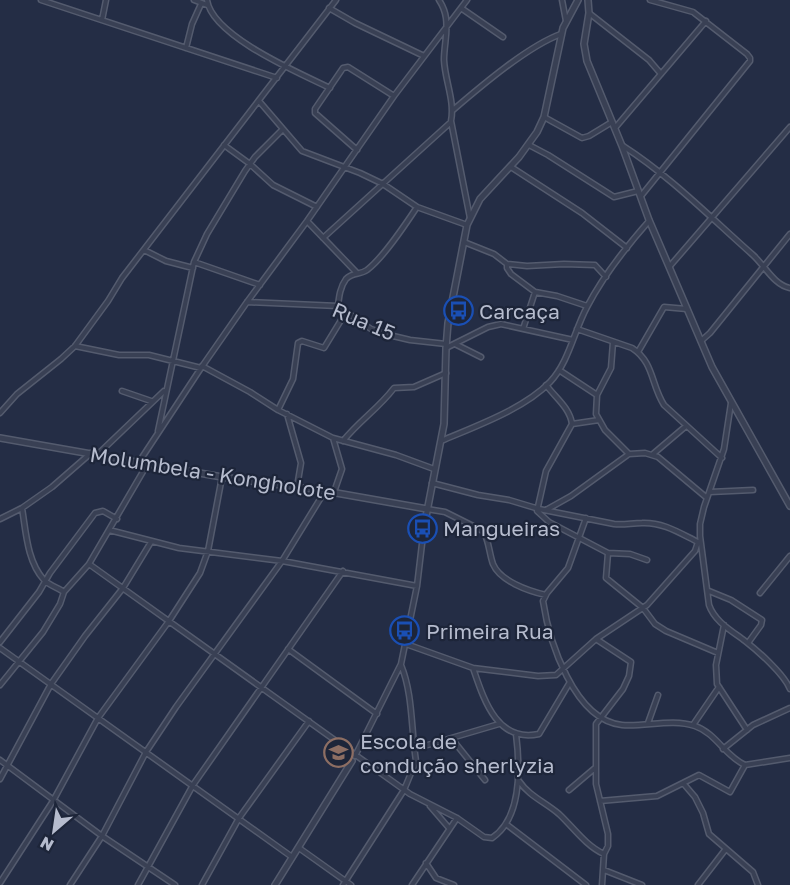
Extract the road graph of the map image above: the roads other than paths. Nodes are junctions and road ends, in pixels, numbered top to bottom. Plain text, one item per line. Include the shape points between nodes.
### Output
1 (41, 0) edge
2 (58, 0) edge
3 (106, 0) edge
4 (194, 0) edge
5 (336, 0) edge
6 (439, 0) edge
7 (467, 0) edge
8 (562, 0) edge
9 (579, 0) edge
10 (588, 0) edge
11 (650, 0) edge
12 (207, 2) edge
13 (201, 4) junction
14 (59, 6) junction
15 (329, 8) junction
16 (461, 8) junction
17 (588, 14) junction
18 (102, 20) junction
19 (706, 21) junction
20 (566, 22) junction
21 (447, 27) junction
22 (562, 33) junction
23 (503, 37) dead end
24 (186, 48) junction
25 (424, 56) junction
26 (285, 66) junction
27 (661, 74) junction
28 (277, 78) junction
29 (330, 88) junction
30 (394, 96) junction
31 (260, 101) junction
32 (453, 110) junction
33 (544, 117) junction
34 (451, 121) junction
35 (613, 125) junction
36 (790, 127) edge
37 (283, 129) junction
38 (529, 145) junction
39 (224, 146) junction
40 (622, 146) junction
41 (357, 150) junction
42 (250, 164) junction
43 (511, 166) junction
44 (346, 167) junction
45 (658, 173) junction
46 (383, 184) junction
47 (640, 194) junction
48 (317, 207) junction
49 (417, 207) junction
50 (470, 218) junction
51 (712, 218) junction
52 (649, 220) junction
53 (307, 221) junction
54 (467, 225) junction
55 (790, 234) edge
56 (323, 238) junction
57 (464, 242) junction
58 (627, 248) junction
59 (144, 250) junction
60 (194, 262) junction
61 (507, 264) junction
62 (764, 265) junction
63 (670, 266) junction
64 (192, 268) junction
65 (356, 272) junction
66 (606, 277) junction
67 (260, 285) junction
68 (790, 288) edge
69 (535, 292) junction
70 (247, 302) junction
71 (338, 306) junction
72 (587, 306) junction
73 (687, 309) junction
74 (346, 312) junction
75 (523, 329) junction
76 (577, 329) junction
77 (573, 340) junction
78 (701, 341) junction
79 (613, 342) junction
80 (454, 344) junction
81 (75, 346) junction
82 (446, 346) junction
83 (638, 352) junction
84 (481, 357) dead end
85 (172, 361) junction
86 (201, 367) junction
87 (559, 370) junction
88 (446, 373) junction
89 (546, 385) junction
90 (165, 390) junction
91 (122, 391) dead end
92 (597, 395) junction
93 (152, 401) junction
94 (731, 403) junction
95 (278, 410) junction
96 (0, 413) edge
97 (287, 414) junction
98 (599, 420) junction
99 (572, 424) junction
100 (686, 426) junction
101 (157, 434) junction
102 (0, 438) edge
103 (333, 438) junction
104 (343, 441) junction
105 (441, 441) junction
106 (91, 453) junction
107 (629, 454) junction
108 (653, 454) junction
109 (98, 455) junction
110 (722, 458) junction
111 (139, 462) junction
112 (148, 464) junction
113 (434, 469) junction
114 (222, 477) junction
115 (432, 483) junction
116 (297, 487) junction
117 (753, 490) dead end
118 (325, 491) junction
119 (710, 492) junction
120 (333, 493) junction
121 (707, 498) junction
122 (790, 506) edge
123 (22, 508) junction
124 (536, 508) junction
125 (427, 509) junction
126 (545, 510) junction
127 (586, 518) junction
128 (0, 519) edge
129 (117, 519) junction
130 (424, 527) joint
131 (109, 530) junction
132 (579, 538) junction
133 (151, 542) junction
134 (700, 543) junction
135 (208, 551) junction
136 (608, 554) junction
137 (790, 555) edge
138 (647, 560) dead end
139 (282, 561) junction
140 (89, 564) junction
141 (343, 571) junction
142 (45, 580) junction
143 (417, 586) junction
144 (123, 588) junction
145 (709, 591) junction
146 (64, 592) junction
147 (759, 593) dead end
148 (546, 595) junction
149 (643, 608) junction
150 (169, 621) junction
151 (724, 625) junction
152 (596, 639) junction
153 (0, 642) edge
154 (406, 644) junction
155 (748, 644) junction
156 (0, 648) edge
157 (288, 649) junction
158 (214, 653) junction
159 (718, 653) junction
160 (19, 662) junction
161 (401, 664) junction
162 (474, 668) junction
163 (565, 668) junction
164 (570, 682) junction
165 (51, 684) junction
166 (0, 685) edge
167 (262, 687) junction
168 (719, 687) junction
169 (790, 689) edge
170 (658, 695) dead end
171 (790, 708) edge
172 (377, 714) junction
173 (98, 718) junction
174 (600, 718) junction
175 (309, 721) junction
176 (648, 723) junction
177 (499, 724) junction
178 (693, 725) junction
179 (747, 730) junction
180 (516, 734) junction
181 (452, 739) junction
182 (414, 749) junction
183 (723, 749) junction
184 (146, 752) junction
185 (356, 755) junction
186 (790, 758) edge
187 (0, 760) edge
188 (352, 762) joint
189 (745, 765) junction
190 (8, 766) junction
191 (595, 768) junction
192 (0, 779) edge
193 (485, 780) dead end
194 (519, 780) junction
195 (683, 783) junction
196 (193, 785) junction
197 (569, 789) dead end
198 (404, 790) junction
199 (53, 801) junction
200 (600, 801) junction
201 (428, 803) junction
202 (239, 818) junction
203 (457, 818) junction
204 (506, 824) junction
205 (449, 828) junction
206 (102, 837) junction
207 (298, 848) junction
208 (725, 850) junction
209 (604, 854) junction
210 (293, 857) junction
211 (426, 863) junction
212 (149, 868) junction
213 (604, 870) junction
214 (0, 883) edge
215 (344, 883) edge
216 (70, 885) edge
217 (138, 885) edge
218 (175, 885) edge
219 (202, 885) edge
220 (275, 885) edge
221 (351, 885) edge
222 (412, 885) edge
223 (454, 885) edge
224 (586, 885) edge
225 (602, 885) edge
226 (642, 885) edge
227 (698, 885) edge
228 (758, 885) edge

1 - 14 street
2 - 14 street
3 - 18 street
4 - 13 street
5 - 15 street
6 - 21 street
7 - 16 street
8 - 20 street
9 - 20 street
10 - 17 street
11 - 19 street via 688,9
12 - 13 street
12 - 26 street via 216,19 234,36
13 - 24 street
14 - 18 street
15 - 25 street
15 - 26 street
16 - 21 street
16 - 23 street
17 - 27 street via 649,60
17 - 35 street via 585,54
18 - 24 street
19 - 27 street
19 - 45 street via 747,54 750,61
20 - 22 street
21 - 25 street
21 - 32 street via 444,60
22 - 32 street via 546,40
22 - 33 street
24 - 28 street
25 - 30 street
26 - 28 street
26 - 29 street
27 - 35 street
28 - 31 street
29 - 30 street via 342,68 348,67
29 - 41 street via 315,113
30 - 41 street
31 - 37 street
31 - 39 street
32 - 34 street
33 - 35 street via 582,138
33 - 38 street
34 - 46 street
34 - 50 street
35 - 40 street
36 - 51 street
37 - 42 street
37 - 44 street via 302,151
38 - 43 street
38 - 47 street via 614,196
39 - 42 street
39 - 59 street
40 - 45 street
40 - 47 street
41 - 44 street
42 - 48 street via 273,185
42 - 60 street
43 - 50 street via 480,199
43 - 58 street
44 - 46 street
44 - 48 street
45 - 47 street
45 - 51 street
46 - 49 street
46 - 56 street
47 - 52 street
48 - 53 street
49 - 54 street
49 - 65 street via 369,268
50 - 54 street
51 - 62 street
51 - 63 street
52 - 58 street
52 - 63 street
53 - 56 street
53 - 67 street
54 - 57 street
55 - 62 street
56 - 65 street
57 - 61 street
57 - 82 street
58 - 66 street
59 - 64 street
59 - 81 street
60 - 64 street
60 - 67 street
61 - 66 street via 595,265
61 - 69 street via 511,274
62 - 68 street via 772,278
62 - 78 street
63 - 73 street
64 - 85 street
65 - 71 street via 342,286
66 - 72 street
67 - 70 street
69 - 72 street
69 - 75 street
70 - 71 street, Rua 15
70 - 86 street
71 - 74 street, Rua 15
72 - 76 street
73 - 78 street
73 - 83 street via 664,306
74 - 82 street, Rua 15 via 371,329
74 - 95 street via 324,348 297,343 292,379
75 - 77 street
75 - 80 street via 496,325
76 - 77 street
76 - 79 street
77 - 87 street
78 - 94 street
79 - 83 street
79 - 92 street via 610,368
80 - 82 street
80 - 84 street
81 - 85 street
81 - 96 street
82 - 88 street
83 - 100 street via 651,369 662,402
85 - 86 street
85 - 90 street
86 - 95 street
86 - 101 street
87 - 89 street
87 - 92 street
88 - 104 street via 414,387 394,388
88 - 105 street
89 - 99 street via 571,416
89 - 105 street via 503,414
90 - 93 street
90 - 101 street
91 - 93 street
92 - 98 street
93 - 109 street
94 - 110 street
94 - 122 street
95 - 97 street
97 - 103 street
97 - 116 street via 301,463
98 - 99 street
98 - 107 street
99 - 124 street via 546,471
100 - 108 street
100 - 110 street
101 - 111 street
102 - 106 street, Molumbela - Kongholote
103 - 104 street
103 - 120 street via 342,469
104 - 113 street
105 - 113 street
106 - 109 street, Molumbela - Kongholote
106 - 123 street
107 - 108 street
107 - 126 street
108 - 121 street
109 - 111 street, Molumbela - Kongholote
110 - 119 street
111 - 112 street, Molumbela - Kongholote
112 - 114 street, Molumbela - Kongholote
112 - 129 street
113 - 115 street
114 - 116 street, Molumbela - Kongholote
114 - 135 street
115 - 124 street
115 - 125 street
116 - 118 street, Molumbela - Kongholote
117 - 119 street
118 - 120 street, Molumbela - Kongholote
118 - 139 street
119 - 121 street
120 - 125 street, Molumbela - Kongholote
121 - 134 street
123 - 128 street
123 - 142 street via 30,553
124 - 126 street
124 - 132 street via 541,516
125 - 130 street
125 - 148 street via 445,512 483,531 499,573
126 - 127 street
127 - 132 street
127 - 134 street via 614,524 666,526
129 - 131 street
129 - 142 street via 103,511 95,513
130 - 143 street
131 - 133 street
131 - 140 street
132 - 136 street
132 - 148 street via 568,567
133 - 135 street
133 - 144 street
134 - 145 street
134 - 149 street
135 - 139 street
135 - 150 street via 200,573
136 - 138 street via 630,554
136 - 149 street via 606,578
137 - 147 street
139 - 141 street
139 - 158 street
140 - 144 street
140 - 146 street
141 - 143 street
141 - 157 street
142 - 146 street
142 - 153 street
143 - 154 street
144 - 150 street
144 - 165 street
145 - 151 street via 711,610
145 - 155 street via 762,620
146 - 160 street via 49,622
148 - 163 street via 545,612 556,652
149 - 152 street
149 - 159 street via 666,631
150 - 158 street
150 - 173 street
151 - 155 street
151 - 159 street
152 - 163 street
152 - 174 street via 632,666 623,689
154 - 161 street
154 - 162 street
155 - 169 street
156 - 160 street
157 - 167 street
157 - 172 street
158 - 167 street
158 - 184 street
159 - 168 street
160 - 165 street
160 - 166 street
161 - 172 street
161 - 182 street
162 - 163 street via 551,676
162 - 177 street
163 - 164 street
164 - 174 street
164 - 180 street via 539,734
165 - 173 street
165 - 190 street
167 - 175 street
167 - 196 street
168 - 178 street
168 - 179 street
170 - 176 street
171 - 179 street
172 - 185 street
173 - 184 street
173 - 199 street
174 - 176 street via 621,725
174 - 191 street via 596,724
175 - 185 street
175 - 202 street
176 - 178 street
177 - 180 street
177 - 181 street
178 - 183 street via 709,733
179 - 183 street
180 - 194 street
181 - 182 street
181 - 193 street
182 - 198 street via 414,770
183 - 189 street
184 - 196 street
184 - 206 street
185 - 188 street
185 - 198 street
186 - 189 street
187 - 190 street
188 - 207 street
189 - 195 street via 730,792 699,775
190 - 192 street
190 - 199 street
191 - 197 street
191 - 200 street
194 - 204 street
194 - 209 street via 529,794 558,813 595,850
195 - 200 street via 657,796
195 - 208 street via 695,797 709,834
196 - 202 street
196 - 212 street
198 - 201 street
198 - 215 street
199 - 206 street
199 - 214 street
200 - 209 street via 608,827
201 - 203 street
201 - 205 street
202 - 210 street
202 - 219 street
203 - 204 street via 489,838 500,833
203 - 205 street
204 - 224 street
205 - 211 street
206 - 212 street
206 - 216 street
207 - 210 street
207 - 215 street
208 - 227 street
208 - 228 street via 753,872
209 - 213 street
210 - 220 street
211 - 222 street
211 - 223 street via 436,878
212 - 217 street
212 - 218 street
213 - 225 street
213 - 226 street
215 - 221 street

